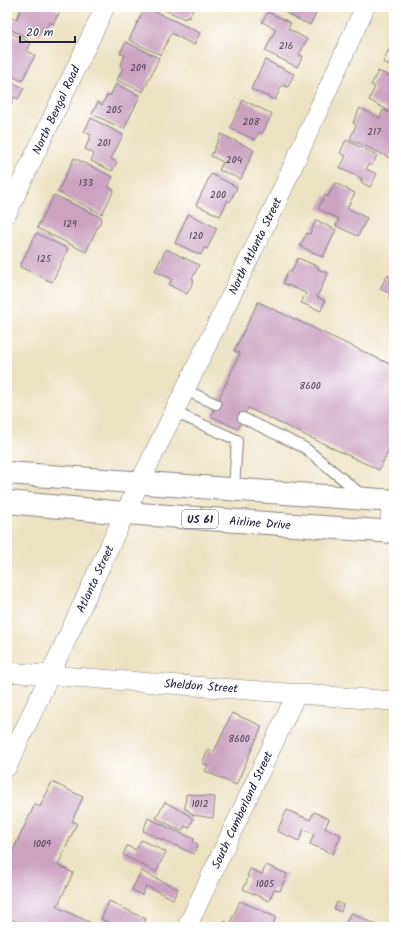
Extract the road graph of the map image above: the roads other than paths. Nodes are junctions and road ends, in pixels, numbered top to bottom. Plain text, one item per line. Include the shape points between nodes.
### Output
1 (105, 7) edge
2 (365, 7) edge
3 (7, 213) edge
4 (185, 390) junction
5 (216, 404) dead end
6 (174, 412) junction
7 (243, 418) dead end
8 (7, 473) edge
9 (140, 482) junction
10 (234, 489) junction
11 (367, 499) junction
12 (394, 500) edge
13 (7, 502) edge
14 (125, 513) junction
15 (392, 532) edge
16 (7, 672) edge
17 (51, 675) junction
18 (298, 693) junction
19 (394, 701) edge
20 (7, 767) edge
21 (187, 927) edge

1 - 3 street, North Bengal Road
2 - 4 street, North Atlanta Street via 277,201
4 - 5 lane
4 - 6 street, North Atlanta Street
6 - 9 street, North Atlanta Street
6 - 10 lane via 237,440
7 - 11 lane via 305,448
8 - 9 highway
9 - 10 highway
9 - 14 street, Atlanta Street
10 - 11 highway
11 - 12 highway
12 - 15 street via 391,509
13 - 14 highway, Airline Drive / US 61
14 - 15 highway, Airline Drive / US 61
14 - 17 street, Atlanta Street
16 - 17 street, Sheldon Street
17 - 18 street, Sheldon Street
17 - 20 street, Atlanta Street
18 - 19 street, Sheldon Street
18 - 21 street, South Cumberland Street

